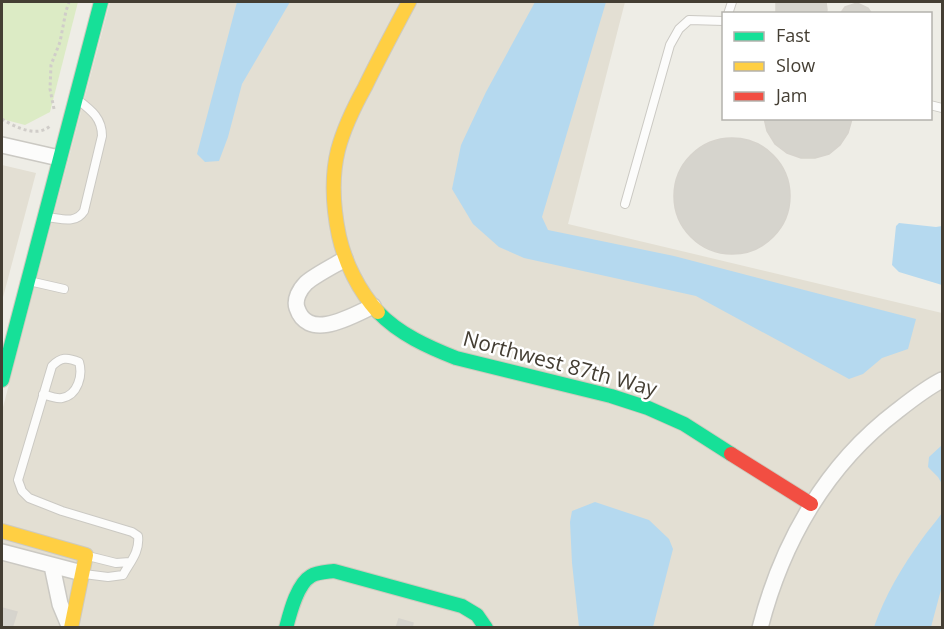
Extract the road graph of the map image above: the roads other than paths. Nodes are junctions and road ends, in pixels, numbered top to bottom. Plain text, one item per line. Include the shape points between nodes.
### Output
1 (101, 2) edge
2 (409, 2) edge
3 (722, 21) edge
4 (75, 98) junction
5 (2, 145) edge
6 (59, 158) junction
7 (625, 204) dead end
8 (44, 217) junction
9 (345, 259) junction
10 (28, 280) junction
11 (64, 289) dead end
12 (373, 306) junction
13 (5, 351) edge
14 (2, 380) edge
15 (942, 380) edge
16 (43, 394) junction
17 (811, 504) junction
18 (2, 531) edge
19 (2, 552) edge
20 (86, 555) junction
21 (130, 562) junction
22 (52, 566) junction
23 (82, 573) junction
24 (70, 627) edge
25 (286, 627) edge
26 (486, 627) edge
27 (760, 627) edge

1 - 4 street
2 - 9 street, Northwest 87th Way via 356,103 339,147 334,201
3 - 7 lane via 689,20 670,45
4 - 6 street
4 - 8 lane via 98,119 102,129 84,211 72,220
5 - 6 street
6 - 8 street
8 - 10 street
9 - 12 street, Northwest 87th Way
9 - 12 street via 307,282 298,293 299,314 306,322 325,325
10 - 11 lane
10 - 13 street
12 - 17 street, Northwest 87th Way via 409,336 432,349 599,393 684,424
13 - 14 street
15 - 17 street via 913,398 860,443
16 - 16 lane via 56,361 68,358 79,362 79,382 74,391 64,398
16 - 21 lane via 18,480 22,491 29,498 62,511 132,532 139,542
17 - 27 street via 781,562
18 - 20 street
19 - 22 street
20 - 21 lane via 116,563
20 - 23 street
21 - 23 lane via 123,575
22 - 23 street
22 - 24 street via 60,604
23 - 24 street
25 - 26 street via 298,592 309,577 334,571 462,606 477,615

